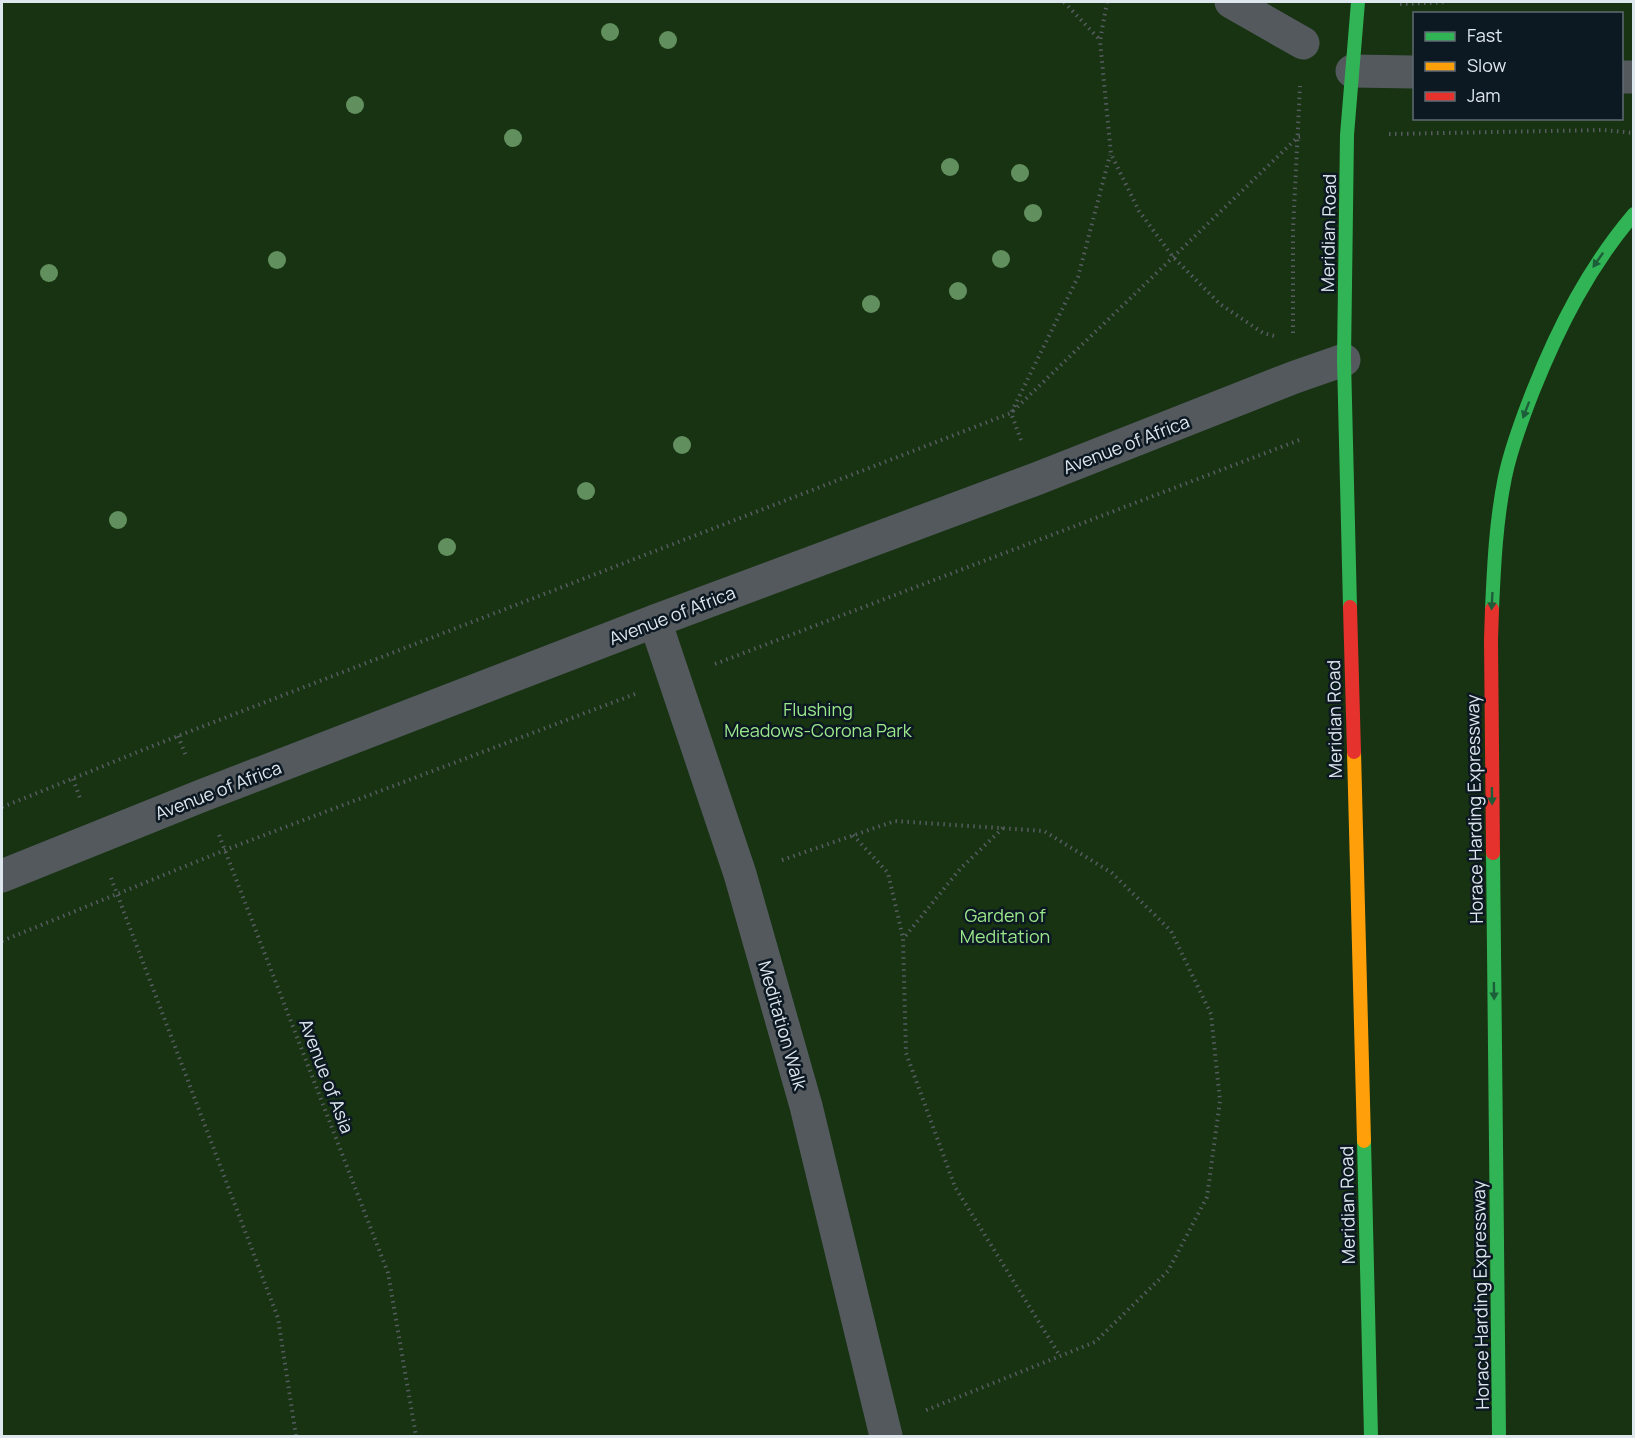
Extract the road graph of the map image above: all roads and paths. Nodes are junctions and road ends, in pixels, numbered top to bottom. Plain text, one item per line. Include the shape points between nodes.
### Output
1 (1064, 2) edge
2 (1107, 2) edge
3 (1231, 2) edge
4 (1358, 2) edge
5 (1447, 2) edge
6 (1394, 5) dead end
7 (1100, 41) junction
8 (1303, 43) joint
9 (1352, 71) junction
10 (1413, 72) edge
11 (1386, 134) dead end
12 (1634, 134) edge
13 (1306, 136) dead end
14 (1298, 137) junction
15 (1111, 154) junction
16 (1634, 214) edge
17 (1173, 257) junction
18 (1293, 342) junction
19 (1344, 360) junction
20 (1295, 377) junction
21 (1011, 413) junction
22 (1303, 439) dead end
23 (1036, 479) junction
24 (655, 621) junction
25 (178, 736) junction
26 (73, 779) junction
27 (201, 796) junction
28 (2, 807) edge
29 (1003, 828) junction
30 (853, 835) junction
31 (95, 839) junction
32 (740, 874) junction
33 (2, 876) edge
34 (903, 939) junction
35 (1060, 1356) junction
36 (885, 1432) edge
37 (297, 1437) edge
38 (416, 1437) edge
39 (1371, 1437) edge
40 (1499, 1437) edge

1 - 7 path
2 - 7 path
3 - 8 street
4 - 9 street, Meridian Road
5 - 6 path
7 - 15 path
8 - 14 path
9 - 10 street
9 - 19 street, Meridian Road via 1347,135
11 - 12 path via 1604,129
13 - 14 path
14 - 17 path
14 - 18 path
15 - 17 path via 1139,211
15 - 21 path via 1078,277
16 -> 40 street, Horace Harding Expressway via 1594,266 1547,356 1522,420 1506,477 1497,532 1491,630
17 - 18 path via 1220,304 1263,333
17 - 21 path
18 - 20 path
19 - 20 street, Avenue of Africa
19 - 39 street, Meridian Road
20 - 22 path
20 - 23 street, Avenue of Africa
21 - 23 path
21 - 25 path
23 - 24 street, Avenue of Africa
24 - 27 street, Avenue of Africa
24 - 32 street, Meditation Walk
25 - 26 path
25 - 27 path, Avenue of Asia
26 - 28 path
26 - 31 path
27 - 31 street, Avenue of Africa
27 - 38 path, Avenue of Asia via 230,861 388,1273
29 - 30 path via 895,821
29 - 34 path via 960,869
29 - 35 path via 1044,831 1112,873 1171,931 1211,1014 1220,1101 1207,1197 1168,1271 1095,1342
30 - 32 path
30 - 34 path via 888,873
31 - 33 street, Avenue of Africa
31 - 37 path via 278,1318
32 - 36 street, Meditation Walk via 806,1106
34 - 35 path via 906,1053 955,1187
35 - 36 path

